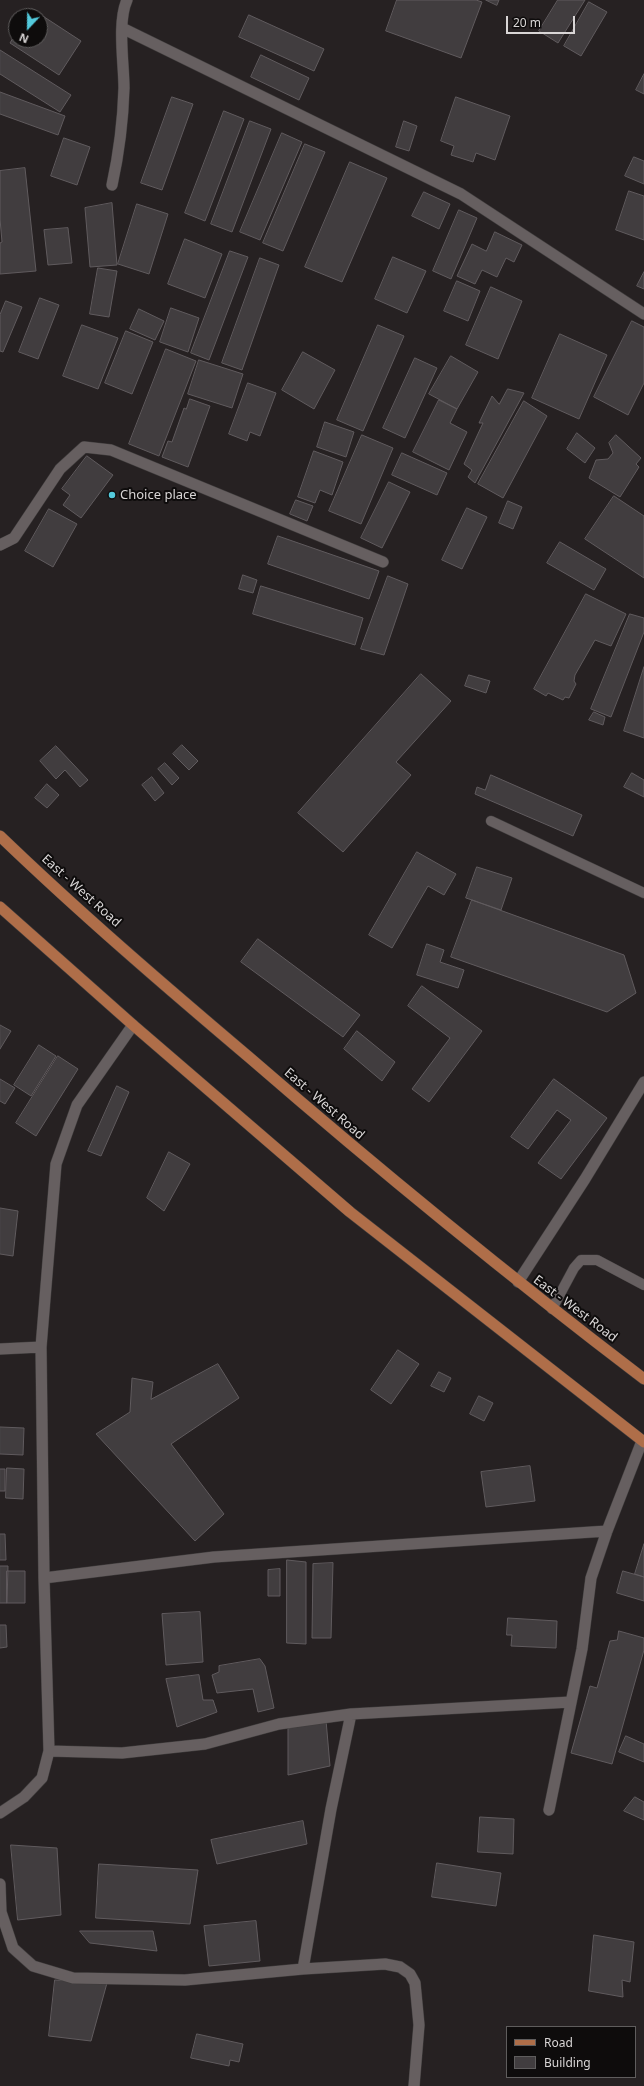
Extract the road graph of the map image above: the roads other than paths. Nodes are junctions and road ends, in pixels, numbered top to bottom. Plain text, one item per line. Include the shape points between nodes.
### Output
1 (126, 1) edge
2 (122, 28) junction
3 (112, 185) dead end
4 (644, 314) edge
5 (0, 545) edge
6 (383, 562) dead end
7 (491, 821) dead end
8 (0, 836) edge
9 (644, 893) edge
10 (0, 907) edge
11 (133, 1025) junction
12 (644, 1082) edge
13 (518, 1282) junction
14 (644, 1285) edge
15 (552, 1309) junction
16 (41, 1347) junction
17 (0, 1349) edge
18 (644, 1379) edge
19 (643, 1442) edge
20 (606, 1531) junction
21 (44, 1578) junction
22 (570, 1702) junction
23 (351, 1714) junction
24 (49, 1751) junction
25 (549, 1810) dead end
26 (0, 1813) edge
27 (0, 1884) edge
28 (303, 1969) junction
29 (414, 2086) edge

1 - 2 street
2 - 3 street via 124,88 121,142
2 - 4 street via 461,194
5 - 6 street via 14,538 60,469 84,447 111,450
7 - 9 lane
8 - 13 main road, East - West Road via 171,991 371,1163
10 - 11 main road
11 - 16 street via 78,1105 56,1164
11 - 19 main road via 350,1212
12 - 13 street
13 - 15 main road, East - West Road
14 - 15 lane via 598,1260 581,1260
15 - 18 main road, East - West Road
16 - 17 street
16 - 21 street
19 - 20 street
20 - 21 street via 214,1557
20 - 22 street via 591,1578 582,1649
21 - 24 street
22 - 23 street
22 - 25 street
23 - 24 street via 279,1724 205,1744 122,1753
23 - 28 street via 331,1809
24 - 26 street via 42,1778 24,1797
27 - 28 street via 1,1912 13,1948 33,1966 73,1978 185,1980
28 - 29 street via 385,1964 400,1967 410,1974 415,1983 419,2025

